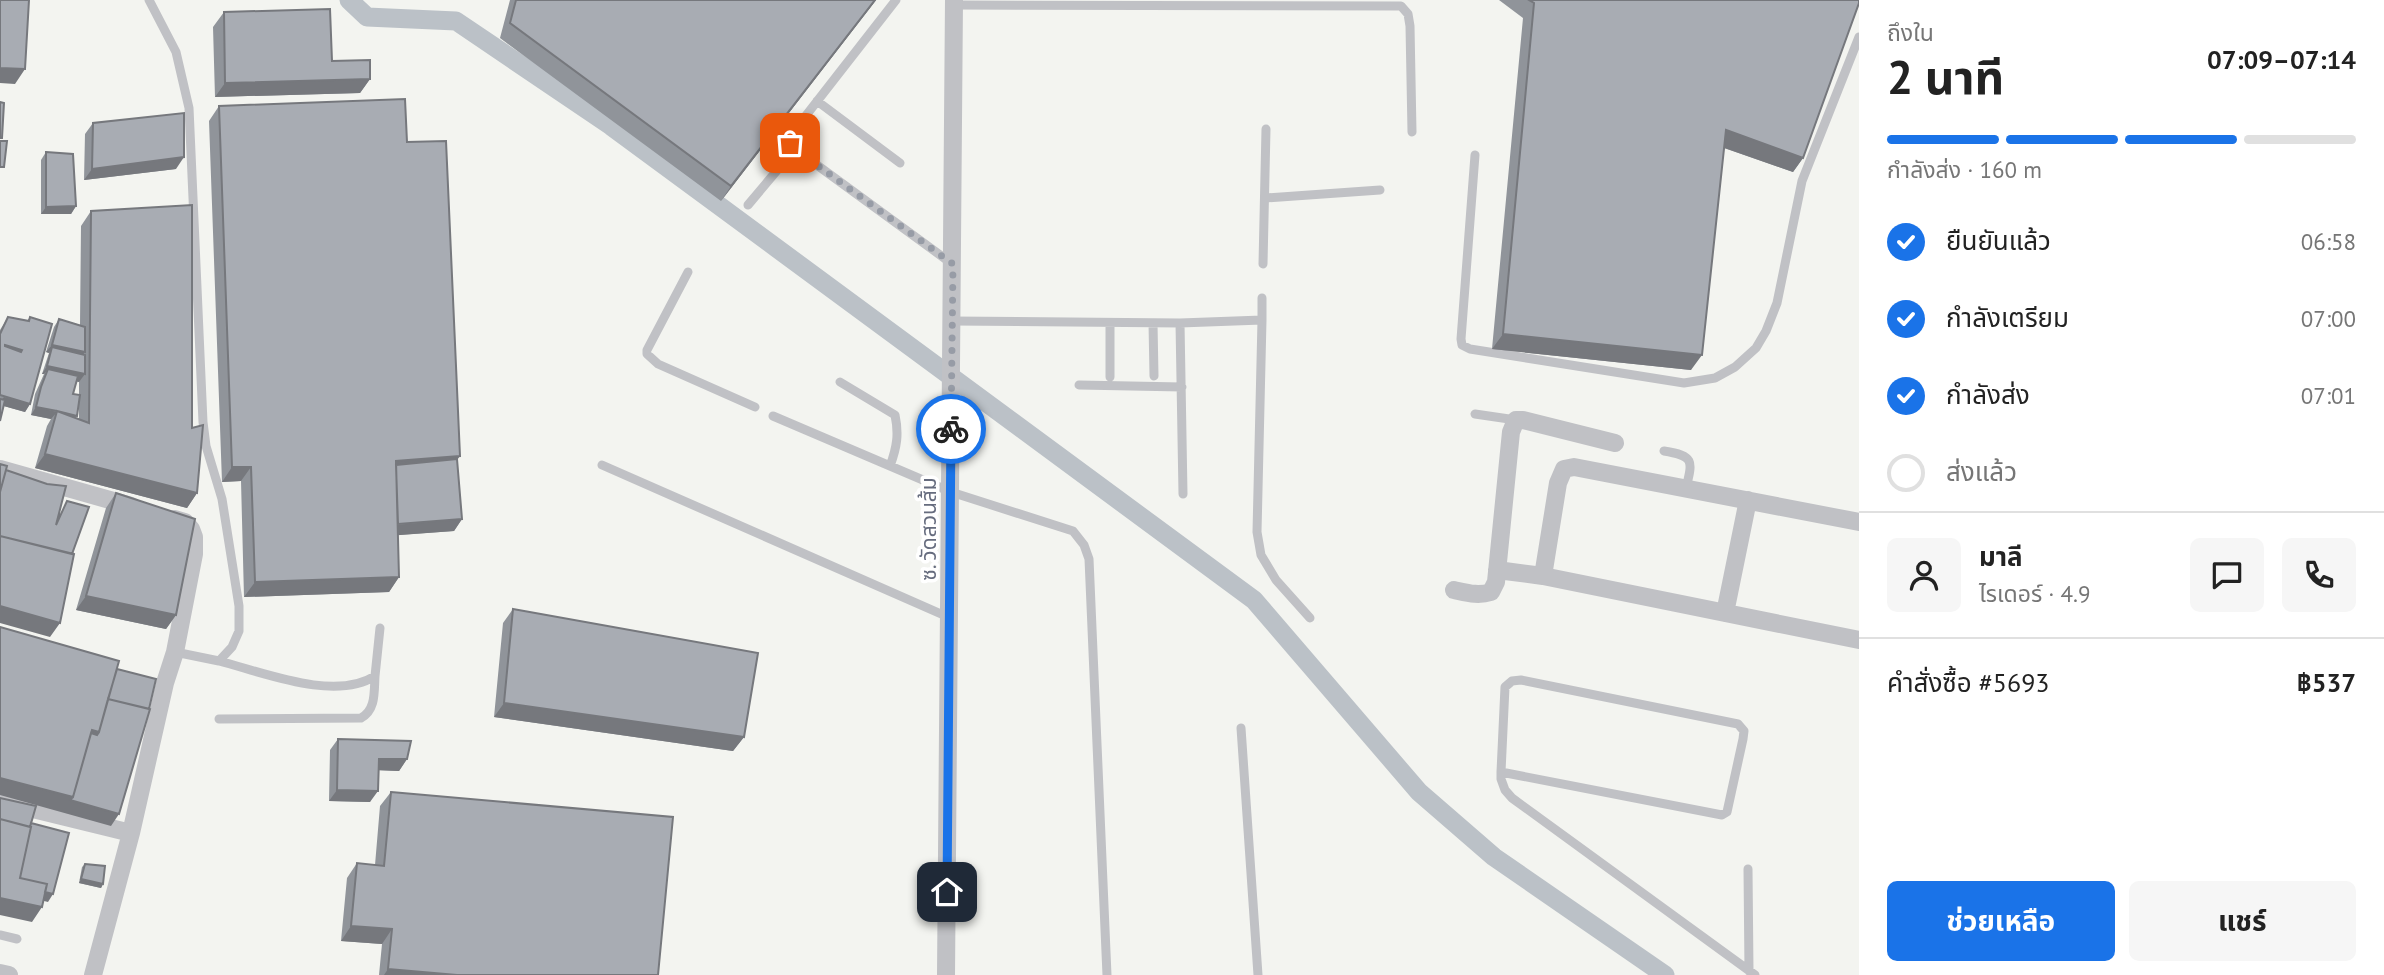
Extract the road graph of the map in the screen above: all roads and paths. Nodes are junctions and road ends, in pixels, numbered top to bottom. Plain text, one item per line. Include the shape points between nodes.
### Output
1 (149, 0) edge
2 (896, 0) edge
3 (954, 3) edge
4 (1859, 37) edge
5 (817, 101) junction
6 (1266, 129) dead end
7 (1412, 131) dead end
8 (795, 149) junction
9 (1475, 155) dead end
10 (900, 163) dead end
11 (1380, 190) dead end
12 (1265, 198) junction
13 (748, 205) dead end
14 (953, 264) junction
15 (1263, 264) dead end
16 (688, 272) dead end
17 (1262, 298) dead end
18 (1262, 320) junction
19 (952, 321) junction
20 (1110, 323) junction
21 (1153, 323) junction
22 (1180, 323) junction
23 (1154, 376) dead end
24 (1110, 377) dead end
25 (840, 382) dead end
26 (1079, 385) dead end
27 (1182, 387) junction
28 (755, 408) dead end
29 (1475, 414) dead end
30 (773, 416) dead end
31 (1516, 420) junction
32 (1615, 443) dead end
33 (1664, 451) dead end
34 (602, 465) dead end
35 (890, 466) junction
36 (0, 469) edge
37 (1686, 488) junction
38 (951, 492) junction
39 (1183, 494) dead end
40 (1748, 500) junction
41 (1859, 522) edge
42 (1497, 570) junction
43 (1543, 576) junction
44 (1454, 590) dead end
45 (1726, 613) junction
46 (950, 617) junction
47 (1310, 618) dead end
48 (380, 628) dead end
49 (1859, 640) edge
50 (175, 652) junction
51 (219, 661) junction
52 (375, 676) junction
53 (219, 719) dead end
54 (1241, 728) dead end
55 (1501, 772) junction
56 (0, 801) edge
57 (131, 833) junction
58 (1748, 869) dead end
59 (0, 935) edge
60 (17, 939) dead end
61 (0, 973) edge
62 (1752, 973) edge
63 (9, 975) edge
64 (93, 975) edge
65 (946, 975) edge
66 (1107, 975) edge
67 (1258, 975) edge

1 - 51 lane via 176,52 189,108 203,422 222,499 239,606 239,631
2 - 5 lane
3 - 7 lane via 1401,6 1410,26
3 - 14 street, ซ. วัดสวนส้ม
4 - 9 lane via 1802,181 1777,303 1766,331 1756,348 1735,367 1714,378 1684,383 1462,345
5 - 8 lane via 790,136
5 - 10 lane
6 - 12 lane
8 - 13 lane
8 - 14 lane
11 - 12 lane
12 - 15 lane
14 - 19 street, ซ. วัดสวนส้ม
16 - 28 lane via 647,354 658,364
17 - 18 lane
18 - 22 lane
18 - 47 lane via 1257,532 1261,555 1276,580
19 - 20 lane
19 - 38 street, ซ. วัดสวนส้ม
20 - 21 lane
20 - 24 lane
21 - 22 lane
21 - 23 lane
22 - 27 lane
25 - 35 lane via 895,415 897,447
26 - 27 lane
27 - 39 lane
29 - 31 lane
30 - 35 lane
31 - 32 street
31 - 42 street
33 - 37 lane via 1688,458
34 - 46 lane
35 - 38 lane
36 - 50 street via 185,522 194,537 194,554
37 - 40 street
37 - 43 street via 1574,467 1564,469
38 - 46 street, ซ. วัดสวนส้ม
38 - 66 lane via 1073,531 1089,559
40 - 41 street
40 - 45 street
42 - 43 street
42 - 44 street via 1492,592 1477,595
43 - 45 street
45 - 49 street
46 - 65 street, ซ. วัดสวนส้ม
48 - 52 lane
50 - 51 lane
50 - 57 street via 158,681
51 - 52 lane via 310,684 343,687
52 - 53 lane via 373,706 361,718
54 - 67 lane
55 - 55 lane via 1722,815 1727,812 1744,731 1738,724 1512,681 1505,687
55 - 62 lane via 1512,798
56 - 57 street
57 - 64 street
58 - 62 lane
59 - 60 lane
61 - 63 street

